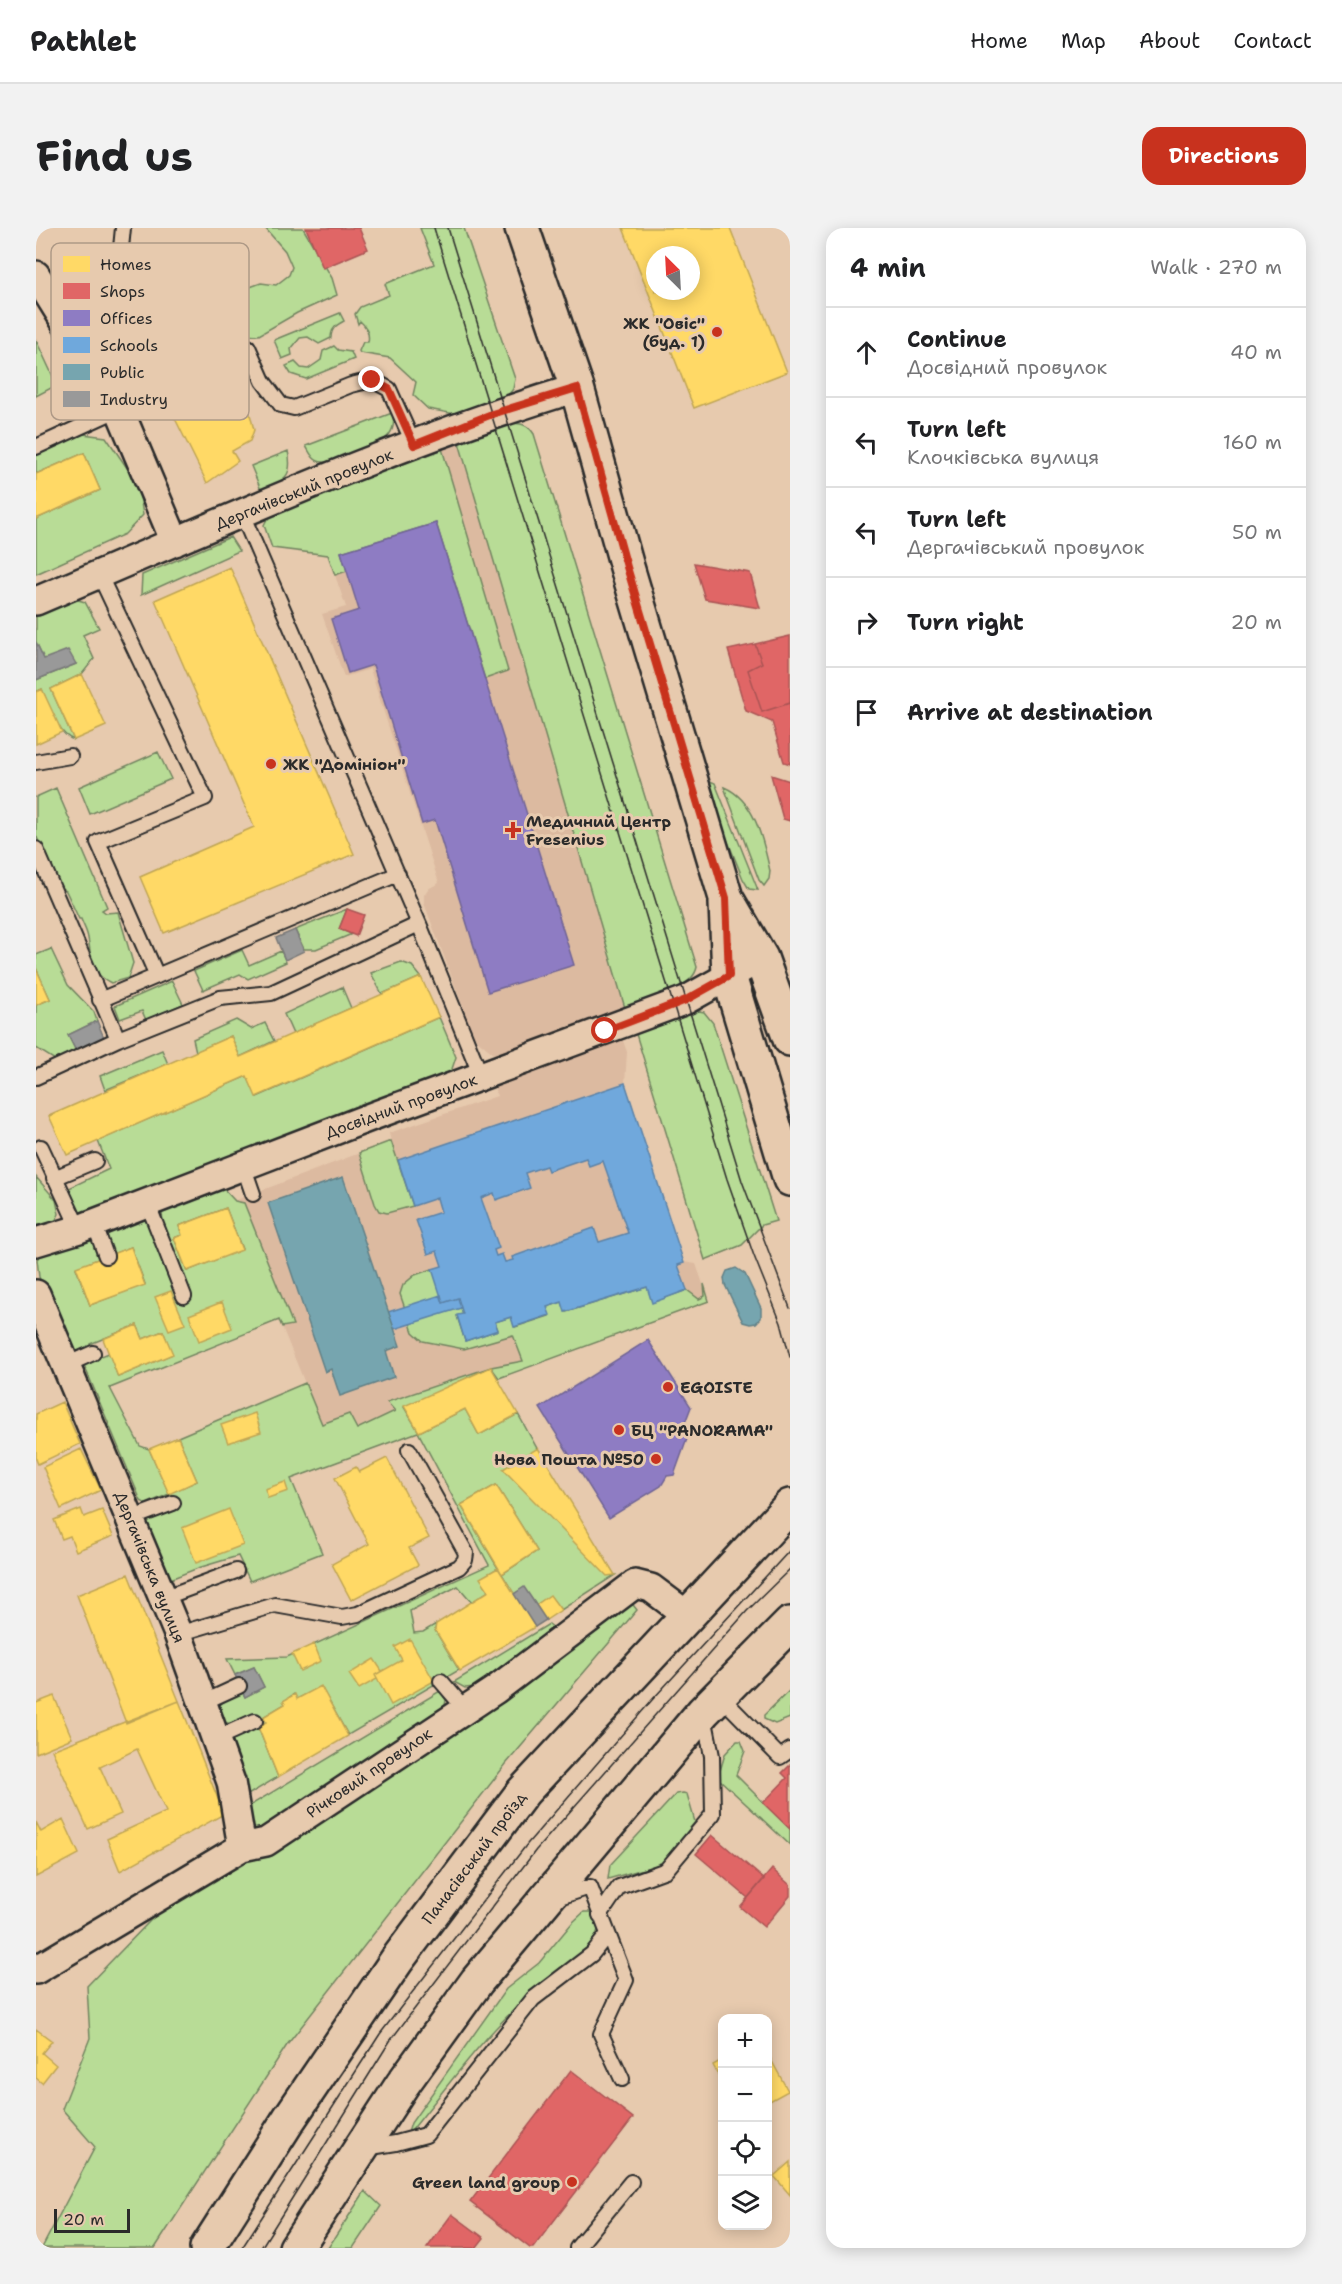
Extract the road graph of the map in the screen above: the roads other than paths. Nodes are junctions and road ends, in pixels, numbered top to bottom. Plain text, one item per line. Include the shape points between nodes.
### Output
1 (123, 228) edge
2 (522, 228) edge
3 (122, 243) edge
4 (36, 275) edge
5 (51, 299) edge
6 (249, 349) edge
7 (577, 388) junction
8 (95, 420) edge
9 (124, 420) edge
10 (414, 445) junction
11 (36, 447) edge
12 (242, 514) junction
13 (174, 542) junction
14 (99, 574) junction
15 (36, 601) edge
16 (70, 756) dead end
17 (36, 762) edge
18 (36, 849) edge
19 (398, 874) junction
20 (726, 898) junction
21 (419, 924) junction
22 (761, 958) junction
23 (157, 975) junction
24 (729, 976) junction
25 (100, 999) junction
26 (118, 1039) junction
27 (790, 1039) edge
28 (481, 1076) junction
29 (36, 1077) edge
30 (40, 1147) dead end
31 (95, 1161) dead end
32 (243, 1165) junction
33 (54, 1178) junction
34 (790, 1179) edge
35 (253, 1194) dead end
36 (147, 1202) junction
37 (87, 1226) junction
38 (36, 1242) edge
39 (106, 1256) dead end
40 (36, 1294) edge
41 (183, 1296) dead end
42 (93, 1353) dead end
43 (66, 1365) junction
44 (410, 1450) dead end
45 (173, 1503) dead end
46 (790, 1506) edge
47 (130, 1519) junction
48 (236, 1571) dead end
49 (163, 1598) junction
50 (687, 1616) junction
51 (790, 1624) edge
52 (178, 1634) junction
53 (441, 1681) dead end
54 (239, 1686) dead end
55 (202, 1703) junction
56 (711, 1704) junction
57 (465, 1709) junction
58 (255, 1721) dead end
59 (215, 1739) junction
60 (790, 1750) edge
61 (242, 1847) junction
62 (542, 1902) junction
63 (600, 1915) junction
64 (608, 1934) junction
65 (36, 1970) edge
66 (622, 2079) dead end
67 (360, 2149) junction
68 (631, 2181) dead end
69 (207, 2248) edge
70 (296, 2248) edge
71 (578, 2248) edge

1 - 3 lane
2 - 7 main road
4 - 5 street
6 - 10 lane via 263,381 281,405 294,408 372,380 389,389
7 - 10 street, Дергачівський провулок via 492,414
7 - 20 main road
8 - 11 lane
9 - 13 street
10 - 12 street, Дергачівський провулок
12 - 13 street, Дергачівський провулок
12 - 19 lane
13 - 14 street, Дергачівський провулок
14 - 15 street, Дергачівський провулок
14 - 23 lane via 204,798 98,842
16 - 17 lane
18 - 25 lane
19 - 21 lane
19 - 23 lane
20 - 22 main road
20 - 24 main road
21 - 26 lane via 271,993 220,998
21 - 28 lane
22 - 24 street, Досвідний провулок
22 - 27 main road
23 - 25 lane
24 - 28 street, Досвідний провулок via 686,1000
24 - 34 main road
25 - 26 lane
26 - 29 lane
28 - 32 street, Досвідний провулок
30 - 33 lane
31 - 33 lane
32 - 35 lane
32 - 36 street, Досвідний провулок
33 - 37 lane
36 - 37 street, Досвідний провулок
36 - 41 lane
37 - 38 street, Досвідний провулок
37 - 39 lane
40 - 43 street, Дергачівська вулиця
42 - 43 lane
43 - 47 street, Дергачівська вулиця
44 - 52 lane via 466,1553 459,1567 358,1614 342,1617 275,1605
45 - 47 lane
46 - 50 main road, Панасівський проїзд
47 - 49 street, Дергачівська вулиця
48 - 49 lane
49 - 52 street, Дергачівська вулиця
50 - 57 street, Річковий провулок via 651,1588 635,1584
50 - 69 main road, Панасівський проїзд via 523,1792 397,1960
51 - 56 main road
52 - 55 street, Дергачівська вулиця
53 - 57 lane
54 - 55 lane
55 - 59 street, Дергачівська вулиця
56 - 60 lane via 780,1757
56 - 62 main road
56 - 63 lane via 713,1814 666,1870 619,1887
57 - 61 street, Річковий провулок via 266,1842
58 - 59 lane
59 - 61 street, Дергачівська вулиця via 231,1782
61 - 65 street, Річковий провулок
62 - 63 lane via 590,1887
62 - 67 main road via 477,1982
63 - 64 lane
64 - 66 lane via 626,1980 601,2034
64 - 67 lane via 592,1954 533,1999 426,2135
67 - 70 main road
68 - 71 lane

